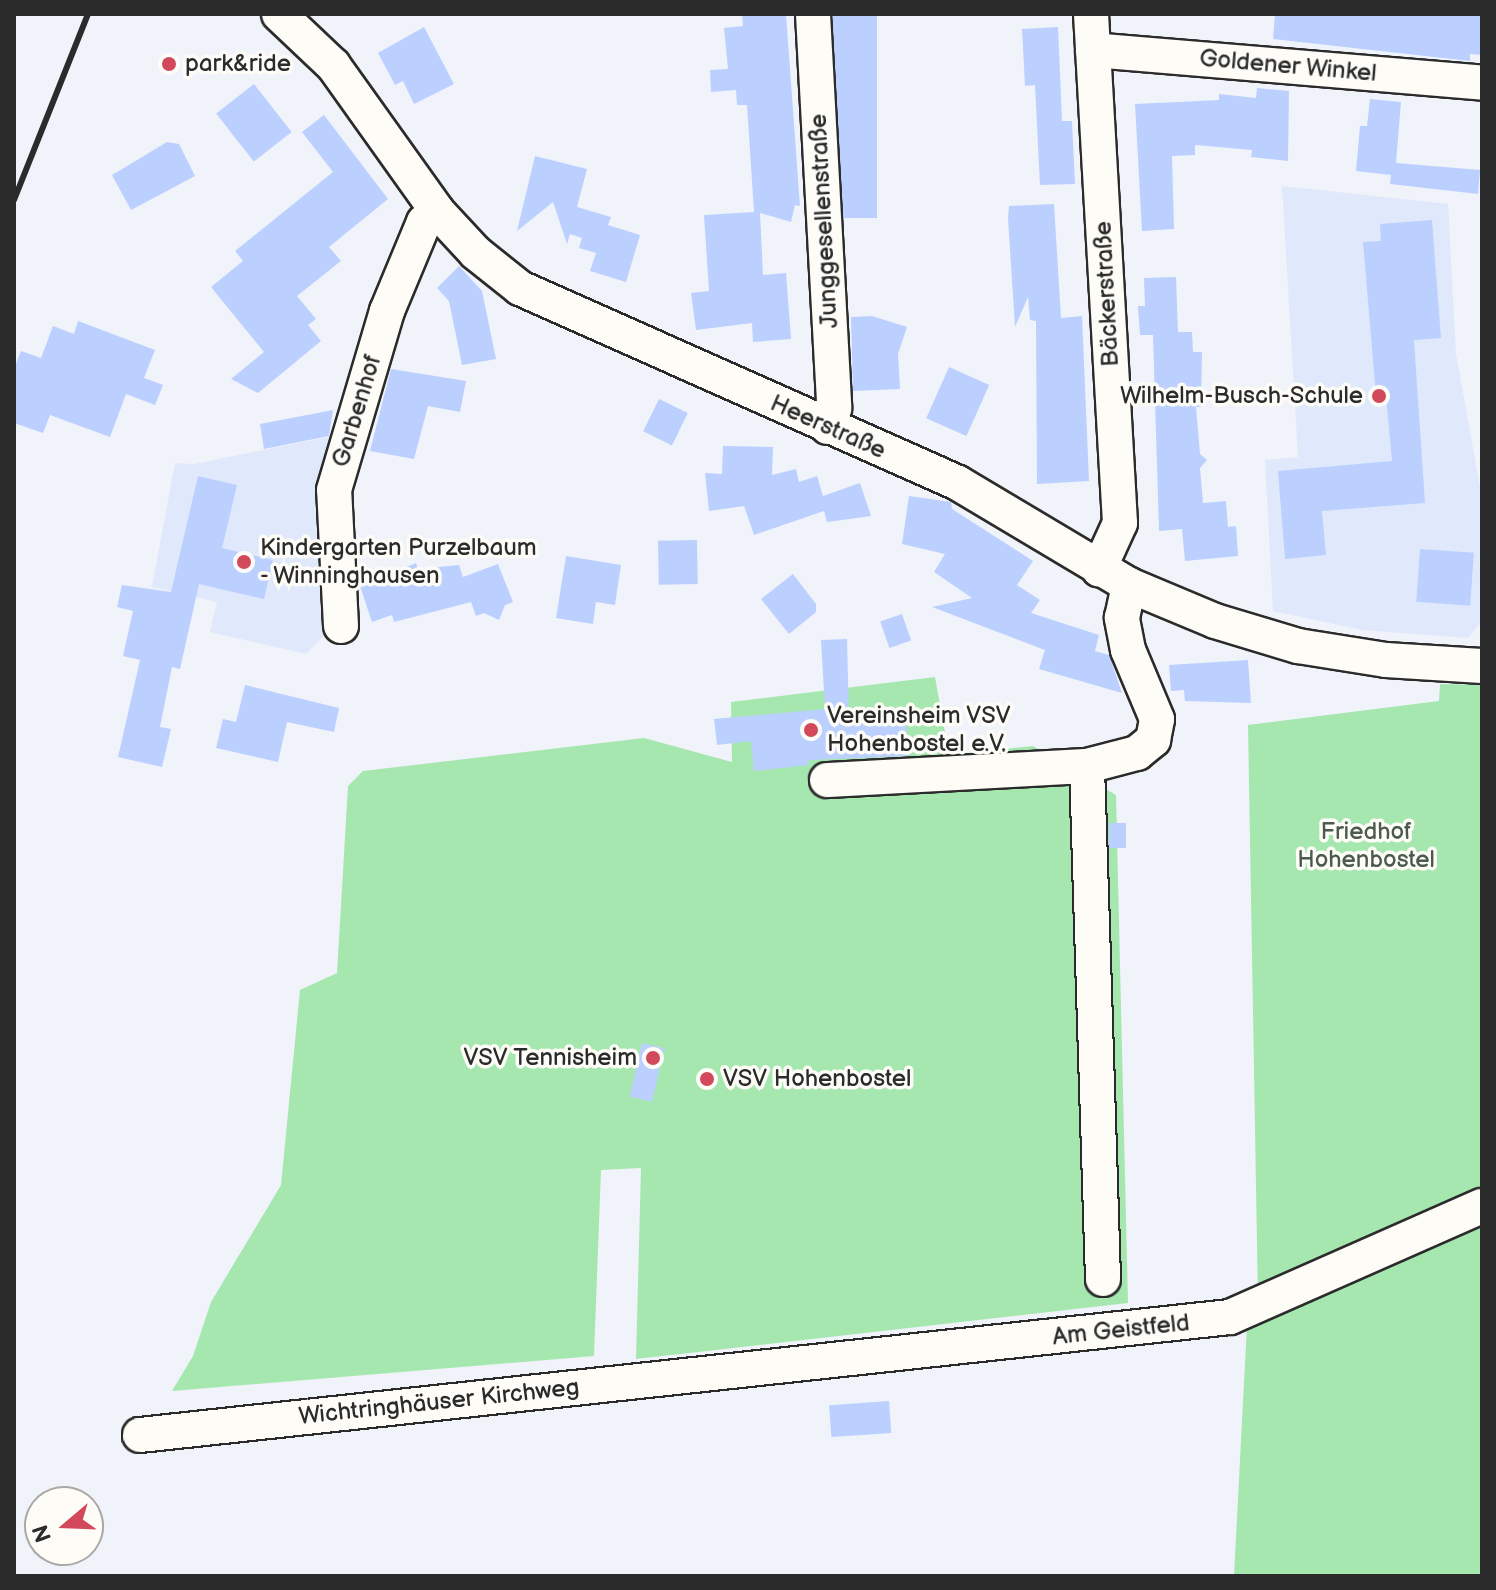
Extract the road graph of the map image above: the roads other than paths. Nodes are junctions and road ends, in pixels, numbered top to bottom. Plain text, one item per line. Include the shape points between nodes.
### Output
1 (279, 14) edge
2 (813, 14) edge
3 (1091, 14) edge
4 (1093, 50) junction
5 (1482, 83) edge
6 (437, 211) junction
7 (828, 427) junction
8 (1099, 569) junction
9 (1129, 585) junction
10 (341, 626) dead end
11 (1482, 666) edge
12 (1087, 766) junction
13 (827, 780) dead end
14 (1482, 1206) edge
15 (1103, 1279) dead end
16 (739, 1370) joint
17 (140, 1435) dead end

1 - 6 street, Heerstraße via 333,65
2 - 7 street, Junggesellenstraße via 834,408
3 - 4 street, Bäckerstraße
4 - 5 street, Goldener Winkel
4 - 8 street, Bäckerstraße via 1120,523
6 - 7 street, Heerstraße via 476,253 520,288
6 - 10 street, Garbenhof via 424,222 387,311 334,490
7 - 8 street, Heerstraße via 958,483
8 - 9 street, Heerstraße
9 - 11 street, Heerstraße via 1215,621 1298,646 1386,660
9 - 12 street via 1122,618 1128,650 1157,719 1153,740 1137,753
12 - 13 street
12 - 15 street
14 - 16 street, Am Geistfeld via 1230,1317
16 - 17 street, Wichtringhäuser Kirchweg

